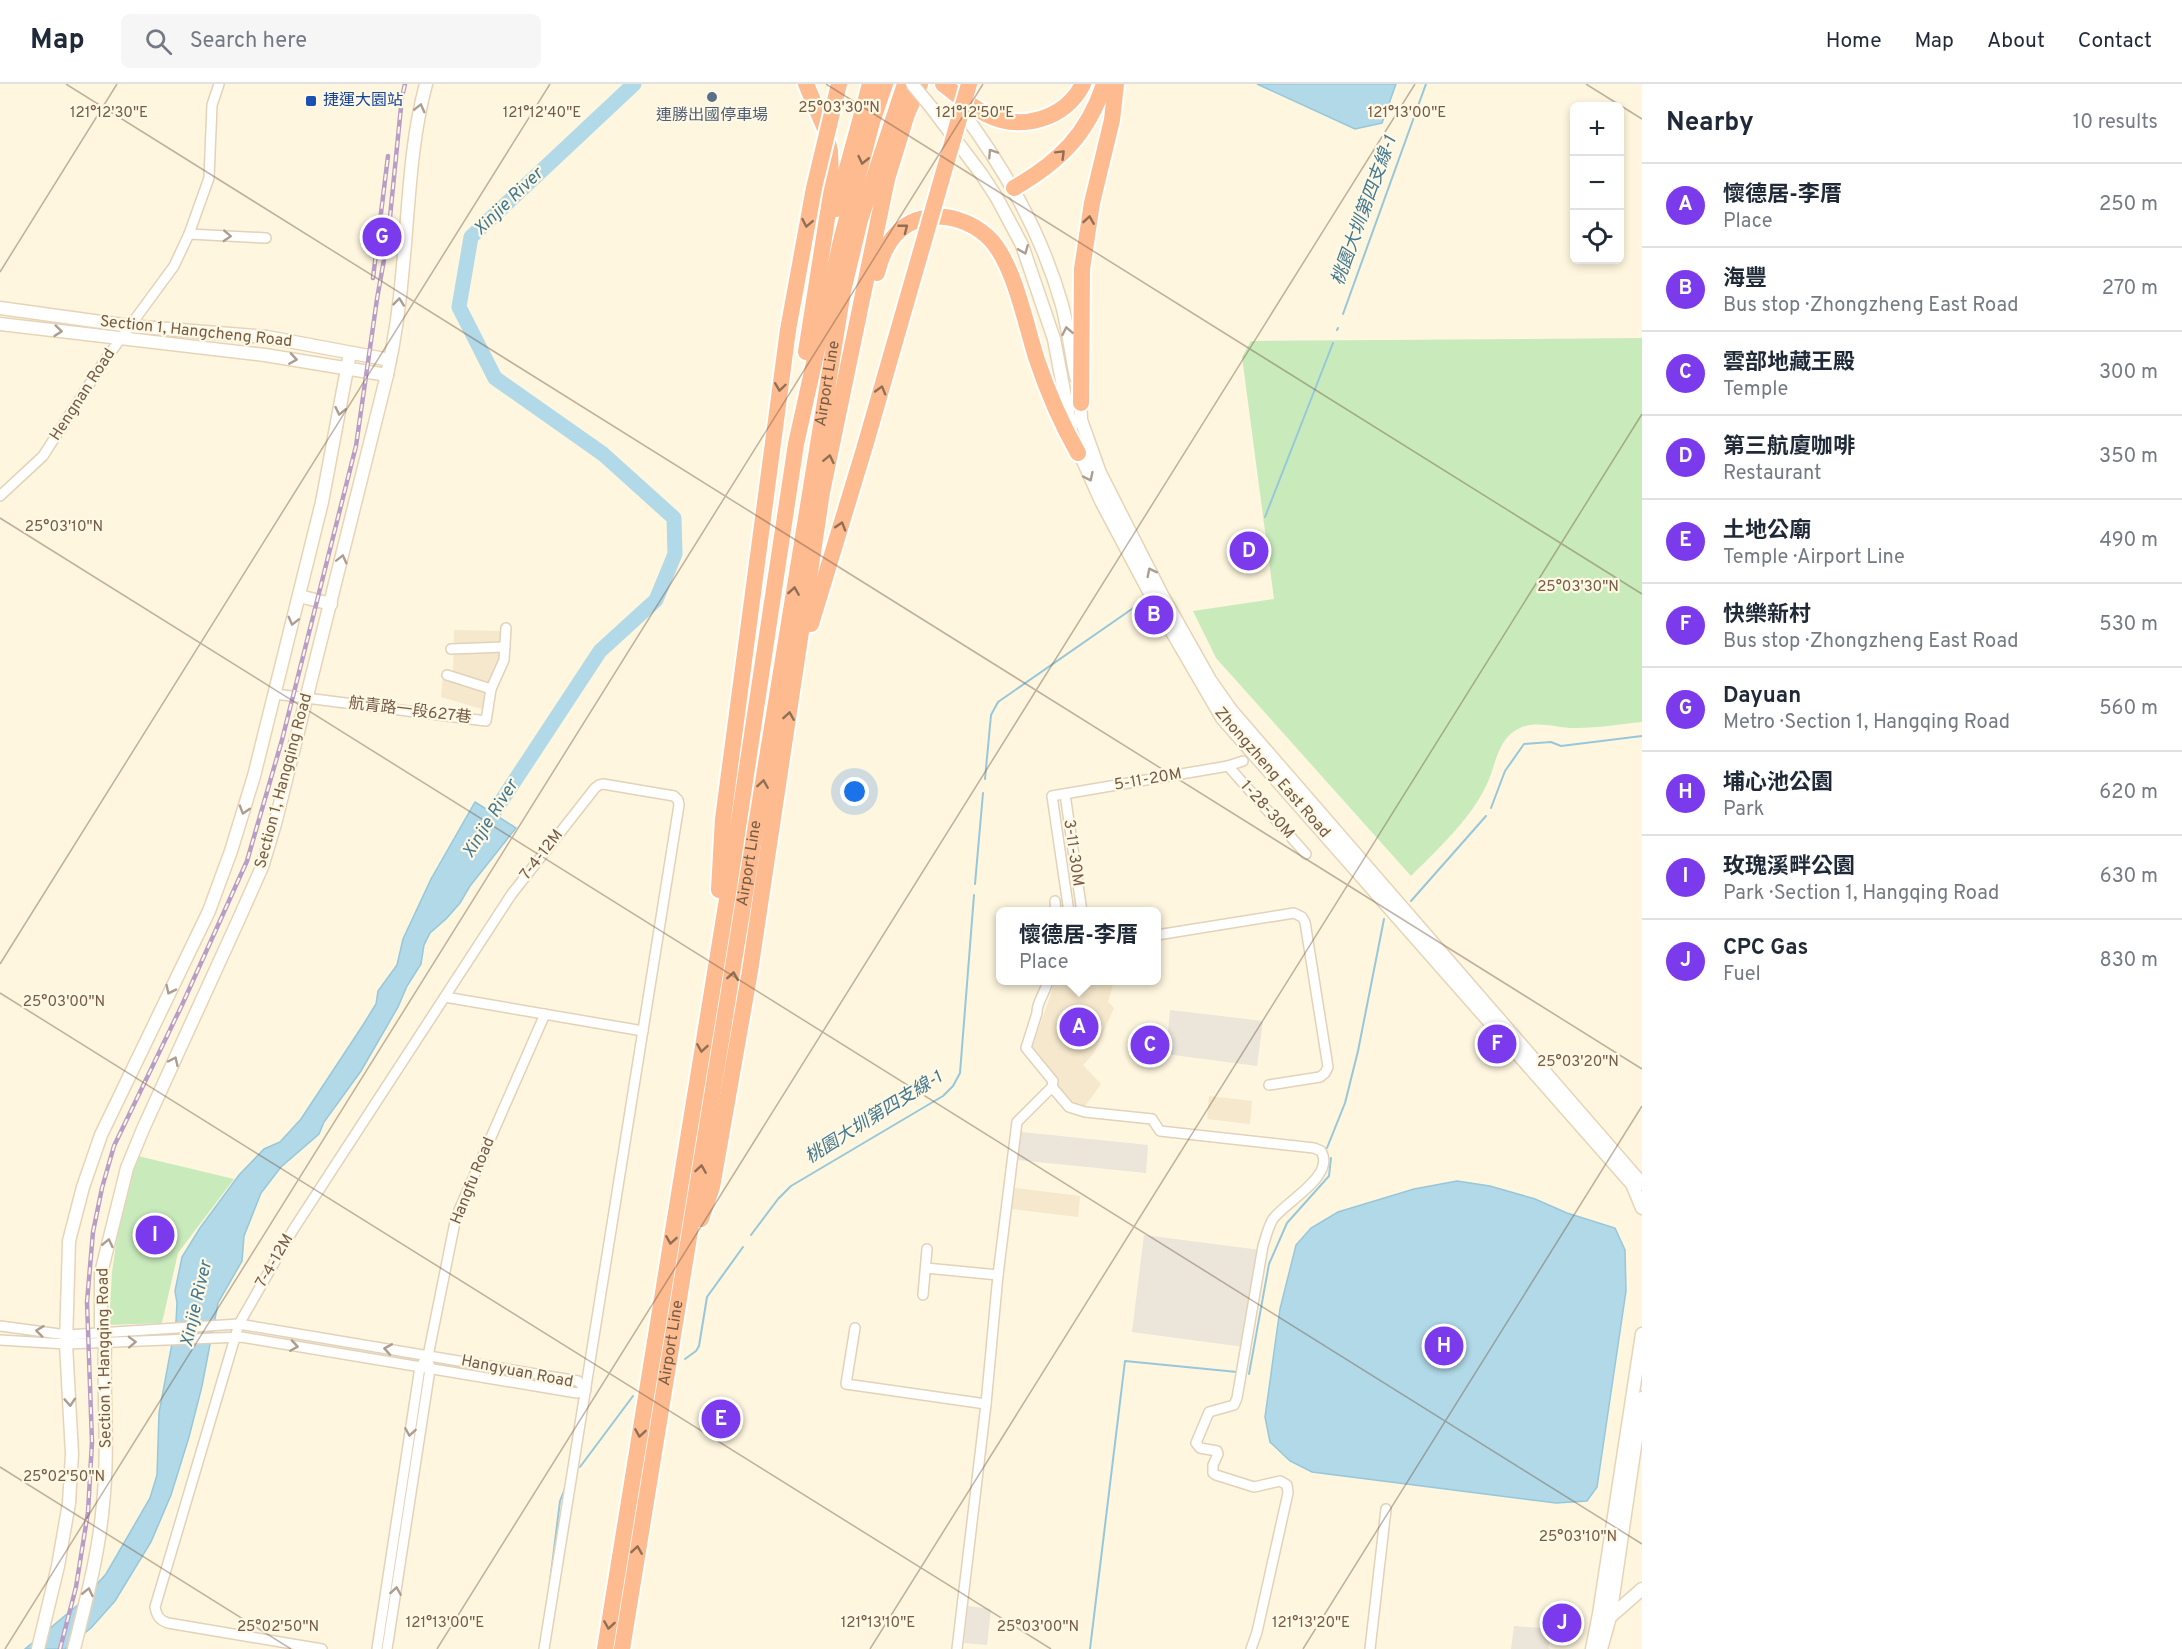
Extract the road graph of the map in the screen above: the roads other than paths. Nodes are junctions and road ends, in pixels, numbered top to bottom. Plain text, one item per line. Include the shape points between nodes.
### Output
1 (219, 84) edge
2 (426, 84) edge
3 (806, 84) edge
4 (839, 84) edge
5 (870, 84) edge
6 (885, 84) edge
7 (905, 84) edge
8 (912, 84) edge
9 (920, 84) edge
10 (943, 84) edge
11 (969, 84) edge
12 (1083, 84) edge
13 (1104, 84) edge
14 (1116, 84) edge
15 (1014, 188) junction
16 (997, 198) junction
17 (189, 234) junction
18 (266, 238) dead end
19 (818, 276) junction
20 (0, 308) edge
21 (0, 324) edge
22 (130, 326) junction
23 (122, 338) junction
24 (351, 353) junction
25 (390, 360) junction
26 (348, 368) junction
27 (387, 375) junction
28 (843, 399) junction
29 (1081, 404) junction
30 (1078, 453) junction
31 (0, 496) edge
32 (299, 596) junction
33 (331, 604) junction
34 (506, 628) dead end
35 (505, 647) junction
36 (451, 649) dead end
37 (797, 662) junction
38 (447, 675) dead end
39 (491, 689) junction
40 (275, 694) junction
41 (307, 699) junction
42 (1243, 761) dead end
43 (1228, 766) junction
44 (1065, 794) junction
45 (1052, 796) joint
46 (1305, 854) dead end
47 (718, 891) junction
48 (1055, 901) dead end
49 (1056, 907) edge
50 (1068, 907) edge
51 (1081, 907) edge
52 (1161, 934) edge
53 (1047, 985) edge
54 (712, 990) junction
55 (445, 997) junction
56 (545, 1014) junction
57 (643, 1031) junction
58 (1269, 1085) dead end
59 (1052, 1087) junction
60 (1639, 1186) edge
61 (1642, 1208) edge
62 (927, 1249) dead end
63 (685, 1268) junction
64 (926, 1268) junction
65 (998, 1275) junction
66 (923, 1295) dead end
67 (239, 1324) junction
68 (0, 1326) edge
69 (855, 1328) dead end
70 (1642, 1334) edge
71 (103, 1337) junction
72 (236, 1338) junction
73 (67, 1339) junction
74 (0, 1340) edge
75 (428, 1356) junction
76 (420, 1367) junction
77 (430, 1369) junction
78 (586, 1390) junction
79 (1642, 1398) edge
80 (986, 1404) junction
81 (1386, 1509) dead end
82 (1642, 1589) edge
83 (1605, 1615) junction
84 (38, 1649) edge
85 (75, 1649) edge
86 (322, 1649) edge
87 (377, 1649) edge
88 (387, 1649) edge
89 (544, 1649) edge
90 (605, 1649) edge
91 (622, 1649) edge
92 (957, 1649) edge
93 (1251, 1649) edge
94 (1370, 1649) edge
95 (1592, 1649) edge
96 (1601, 1649) edge

1 - 17 street, Hengnan Road via 212,105 209,178
25 -> 2 street, Section 1, Hangqing Road via 416,127
3 - 19 highway via 830,151 829,206
4 -> 47 highway, bridge via 813,188 788,330 723,819
5 - 19 highway
6 -> 54 highway, Airport Line via 841,241 796,444
63 -> 7 highway, Airport Line via 843,291 860,220
8 - 16 street, Zhongzheng East Road, bridge
9 - 28 highway via 887,179
10 - 12 highway via 988,116 1027,122 1044,120 1063,109
15 -> 10 street, Zhongzheng East Road
37 -> 11 highway, bridge via 865,446
15 -> 13 highway via 1058,158 1080,134 1097,106
29 -> 14 highway via 1082,268
15 - 16 street
29 -> 15 street, Zhongzheng East Road via 1062,306 1045,256
16 -> 30 street, Zhongzheng East Road via 1022,245 1038,288 1054,339
17 -> 18 street
17 - 22 street, Hengnan Road via 174,266
19 - 47 highway via 772,537
20 - 22 street, Section 1, Hangcheng Road
21 -> 23 street, Section 1, Hangcheng Road
22 - 23 street, Hengnan Road
22 - 24 street, Section 1, Hangcheng Road via 267,336
23 -> 26 street, Section 1, Hangcheng Road
23 - 31 street, Hengnan Road via 43,456
24 - 25 street, Section 1, Hangcheng Road
24 - 26 street, Section 1, Hangqing Road
25 - 27 street, Section 1, Hangqing Road
26 - 27 street, Section 1, Hangcheng Road
26 -> 32 street, Section 1, Hangqing Road
33 -> 27 street, Section 1, Hangqing Road
28 -> 30 highway via 855,366 879,264 888,244 912,221 938,216 957,219 990,238 1003,259 1053,405
37 -> 28 highway via 822,492
60 -> 29 street, Zhongzheng East Road via 1231,710 1162,595 1100,473 1081,420
30 -> 60 street, Zhongzheng East Road via 1160,612 1222,718
32 - 33 street
32 -> 40 street, Section 1, Hangqing Road
33 - 41 street, Section 1, Hangqing Road
34 - 35 street, 航青路一段627巷
35 - 36 street
35 - 39 street, 航青路一段627巷 via 504,660
63 -> 37 highway via 712,1187
38 - 39 street
39 - 41 street, 航青路一段627巷 via 486,720
40 - 41 street, 航青路一段627巷
40 -> 73 street, Section 1, Hangqing Road via 251,786 218,886 101,1135 83,1187 69,1241
71 -> 41 street, Section 1, Hangqing Road via 101,1273 127,1168 262,867
42 - 43 street, 5-11-20M
43 - 44 street, 5-11-20M
43 - 46 street, 1-28-30M
44 - 45 street, 5-11-20M
44 - 51 street, 3-11-30M
45 - 50 street, 3-11-30M
47 - 54 highway via 711,942
48 - 49 street
52 - 58 street via 1294,913 1302,916 1328,1067 1320,1077
53 - 59 street via 1036,1007 1026,1048 1053,1081
54 -> 90 highway, Airport Line
55 - 56 street
55 - 57 street, 7-4-12M via 511,895 599,784 674,796 679,805
55 - 67 street, 7-4-12M via 293,1230
56 - 57 street
56 - 75 street, Hangfu Road via 456,1217
57 - 78 street, 7-4-12M
59 - 65 street via 1017,1122
59 - 93 street via 1069,1107 1085,1112 1152,1119 1160,1131 1321,1150 1324,1156 1322,1171 1270,1225 1237,1398 1234,1405 1209,1412 1196,1443 1200,1448 1217,1451 1213,1473 1216,1475 1254,1487 1280,1481 1287,1485
60 - 61 street, Zhongzheng East Road
62 - 64 street
91 -> 63 highway, Airport Line
64 - 65 street
64 - 66 street
65 - 80 street
67 - 71 street, Hangyuan Road via 162,1328
67 - 72 street, 7-4-12M
75 -> 67 street, Hangyuan Road
73 -> 68 street
69 - 80 street via 846,1384
70 - 83 street
71 -> 72 street, Hangyuan Road via 160,1341
71 - 73 street
85 -> 71 street, Section 1, Hangqing Road via 98,1546 106,1459
72 -> 76 street, Hangyuan Road
72 - 86 street, 7-4-12M via 154,1607 161,1621 168,1623
73 - 74 street
73 -> 84 street, Section 1, Hangqing Road via 72,1454 69,1503
75 - 76 street, Hangfu Road
75 - 77 street, Hangfu Road
75 - 78 street, Hangyuan Road via 578,1381
76 - 77 street, Hangyuan Road
76 -> 87 street, Hangfu Road
77 - 78 street, Hangyuan Road via 577,1393
88 -> 77 street, Hangfu Road
78 - 89 street, 7-4-12M
79 - 83 street
80 - 92 street
81 - 94 street
82 - 83 street
83 - 95 street
83 - 96 street

